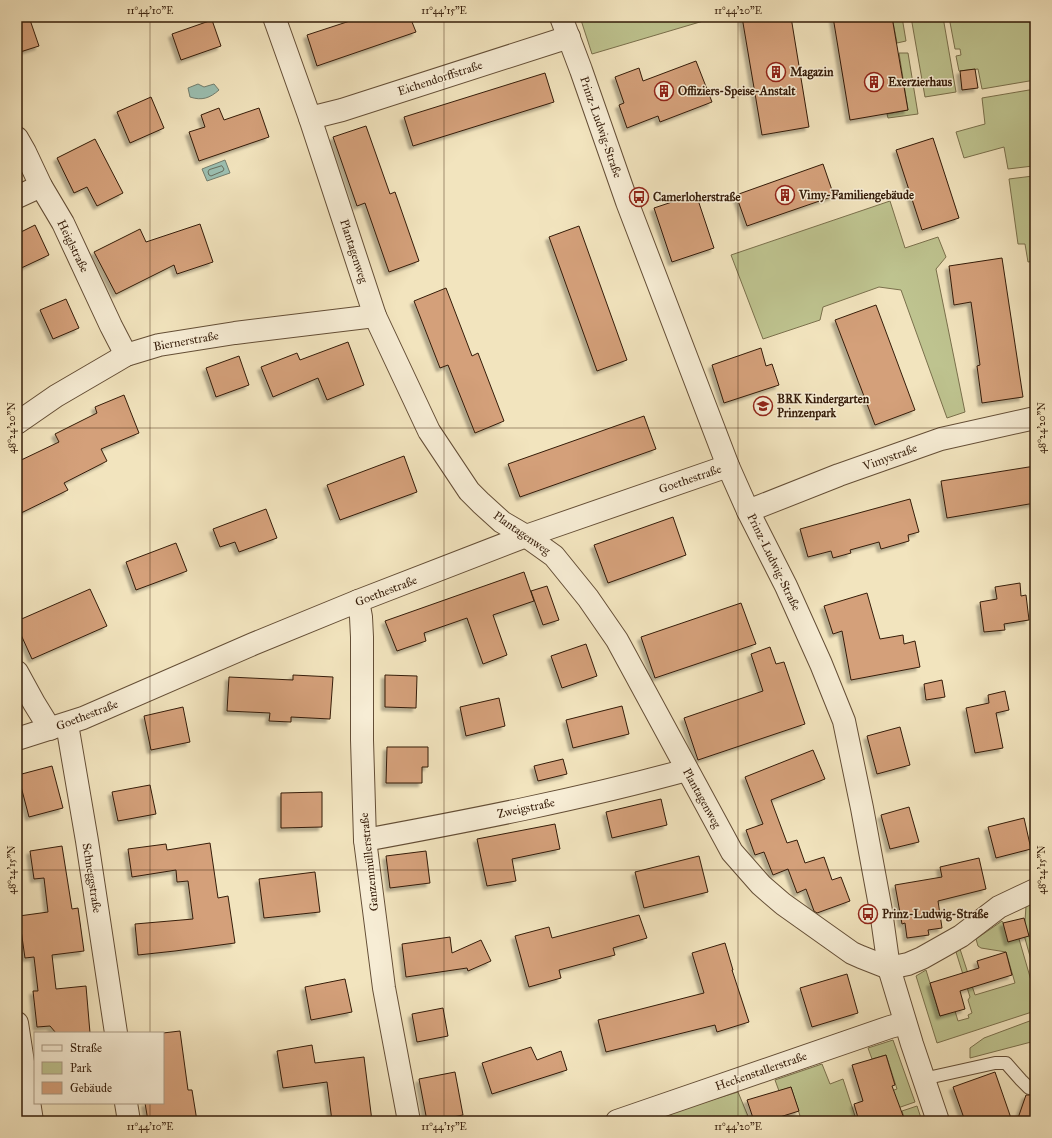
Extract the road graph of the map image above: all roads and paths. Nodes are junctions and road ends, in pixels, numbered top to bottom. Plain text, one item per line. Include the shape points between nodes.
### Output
1 (274, 17) edge
2 (565, 27) edge
3 (310, 118) junction
4 (17, 138) edge
5 (41, 186) junction
6 (17, 197) edge
7 (375, 316) junction
8 (126, 355) junction
9 (1035, 418) edge
10 (17, 423) edge
11 (728, 466) junction
12 (748, 511) junction
13 (526, 536) junction
14 (358, 601) junction
15 (17, 672) edge
16 (59, 726) junction
17 (17, 739) edge
18 (687, 770) junction
19 (365, 840) junction
20 (1035, 890) edge
21 (889, 968) junction
22 (17, 1023) edge
23 (905, 1024) junction
24 (116, 1032) edge
25 (924, 1079) junction
26 (1029, 1088) dead end
27 (126, 1104) edge
28 (32, 1121) edge
29 (129, 1121) edge
30 (409, 1121) edge
31 (617, 1121) edge
32 (938, 1121) edge

1 - 3 street, Plantagenweg
2 - 3 street, Eichendorffstraße via 342,110
2 - 11 street, Prinz-Ludwig-Straße via 627,202
3 - 7 street, Plantagenweg
4 - 5 street, Heiglstraße
5 - 6 street
5 - 8 street, Heiglstraße via 63,223
7 - 8 street, Biernerstraße via 187,340
7 - 13 street, Plantagenweg via 429,431 451,465 480,503 502,522
8 - 10 street, Biernerstraße
9 - 12 street, Vimystraße via 941,439
11 - 12 street, Prinz-Ludwig-Straße
11 - 13 street, Goethestraße
12 - 21 street, Prinz-Ludwig-Straße via 822,664 844,721 870,852
13 - 14 street, Goethestraße
13 - 18 street, Plantagenweg via 554,556 588,598 616,640
14 - 16 street, Goethestraße
14 - 19 street, Ganzenmüllerstraße via 362,638
15 - 16 street, Goethestraße via 34,703
16 - 17 street, Goethestraße
16 - 24 street, Schneggstraße via 87,841
18 - 19 street, Zweigstraße via 581,796
18 - 21 street, Plantagenweg via 732,852 761,885 783,904 852,953
19 - 30 street, Ganzenmüllerstraße via 384,988
20 - 21 street via 999,907 961,936 928,954 908,964
21 - 23 street, Prinz-Ludwig-Straße
22 - 28 street
23 - 25 street, Prinz-Ludwig-Straße
23 - 31 street, Heckenstallerstraße
25 - 26 lane via 1006,1062
25 - 32 street, Prinz-Ludwig-Straße
27 - 29 street

